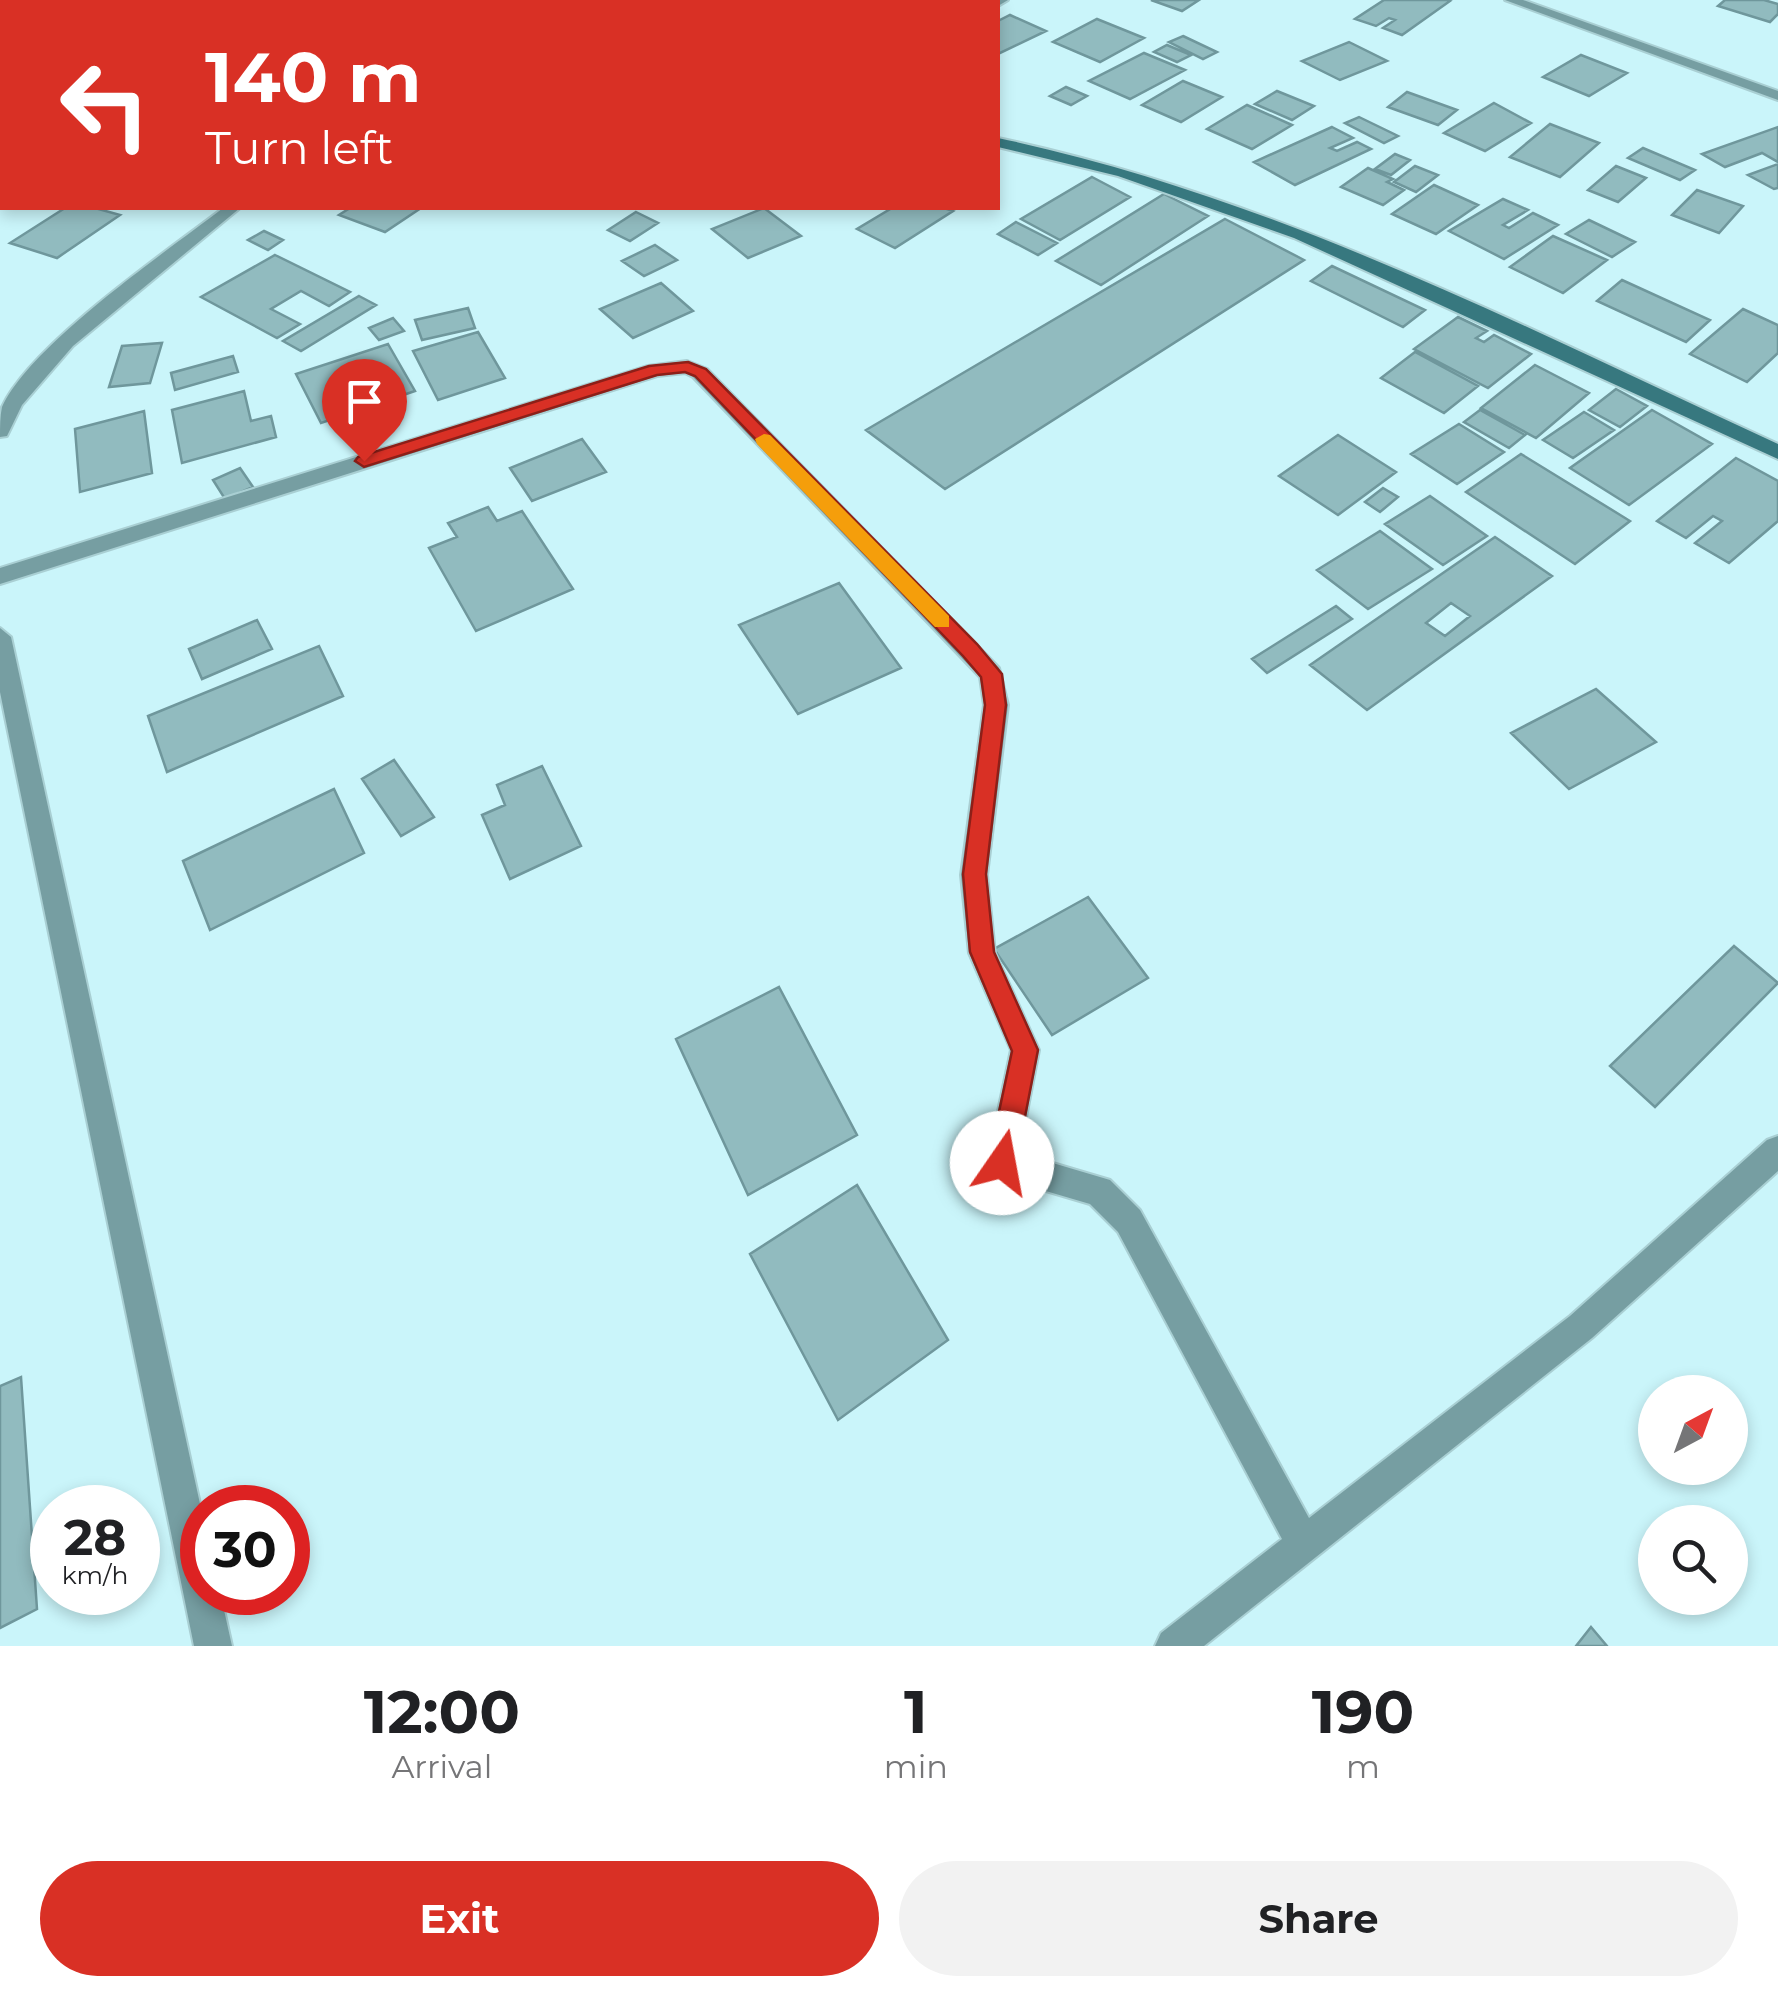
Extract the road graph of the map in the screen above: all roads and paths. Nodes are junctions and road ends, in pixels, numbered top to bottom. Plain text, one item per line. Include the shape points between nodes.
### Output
1 (1510, 0) edge
2 (1778, 96) edge
3 (1000, 143) edge
4 (230, 210) edge
5 (0, 430) edge
6 (1778, 452) edge
7 (0, 576) edge
8 (0, 637) edge
9 (1778, 1151) edge
10 (1304, 1545) junction
11 (213, 1646) edge
12 (1174, 1646) edge

1 - 2 street
3 - 6 main road via 1178,186 1300,234
4 - 5 street via 46,359
7 - 10 street via 655,370 688,367 700,373 992,674 996,705 974,874 982,952 1025,1050 1002,1163 1099,1191 1129,1221
8 - 11 street
9 - 10 street via 1581,1327
10 - 12 street

